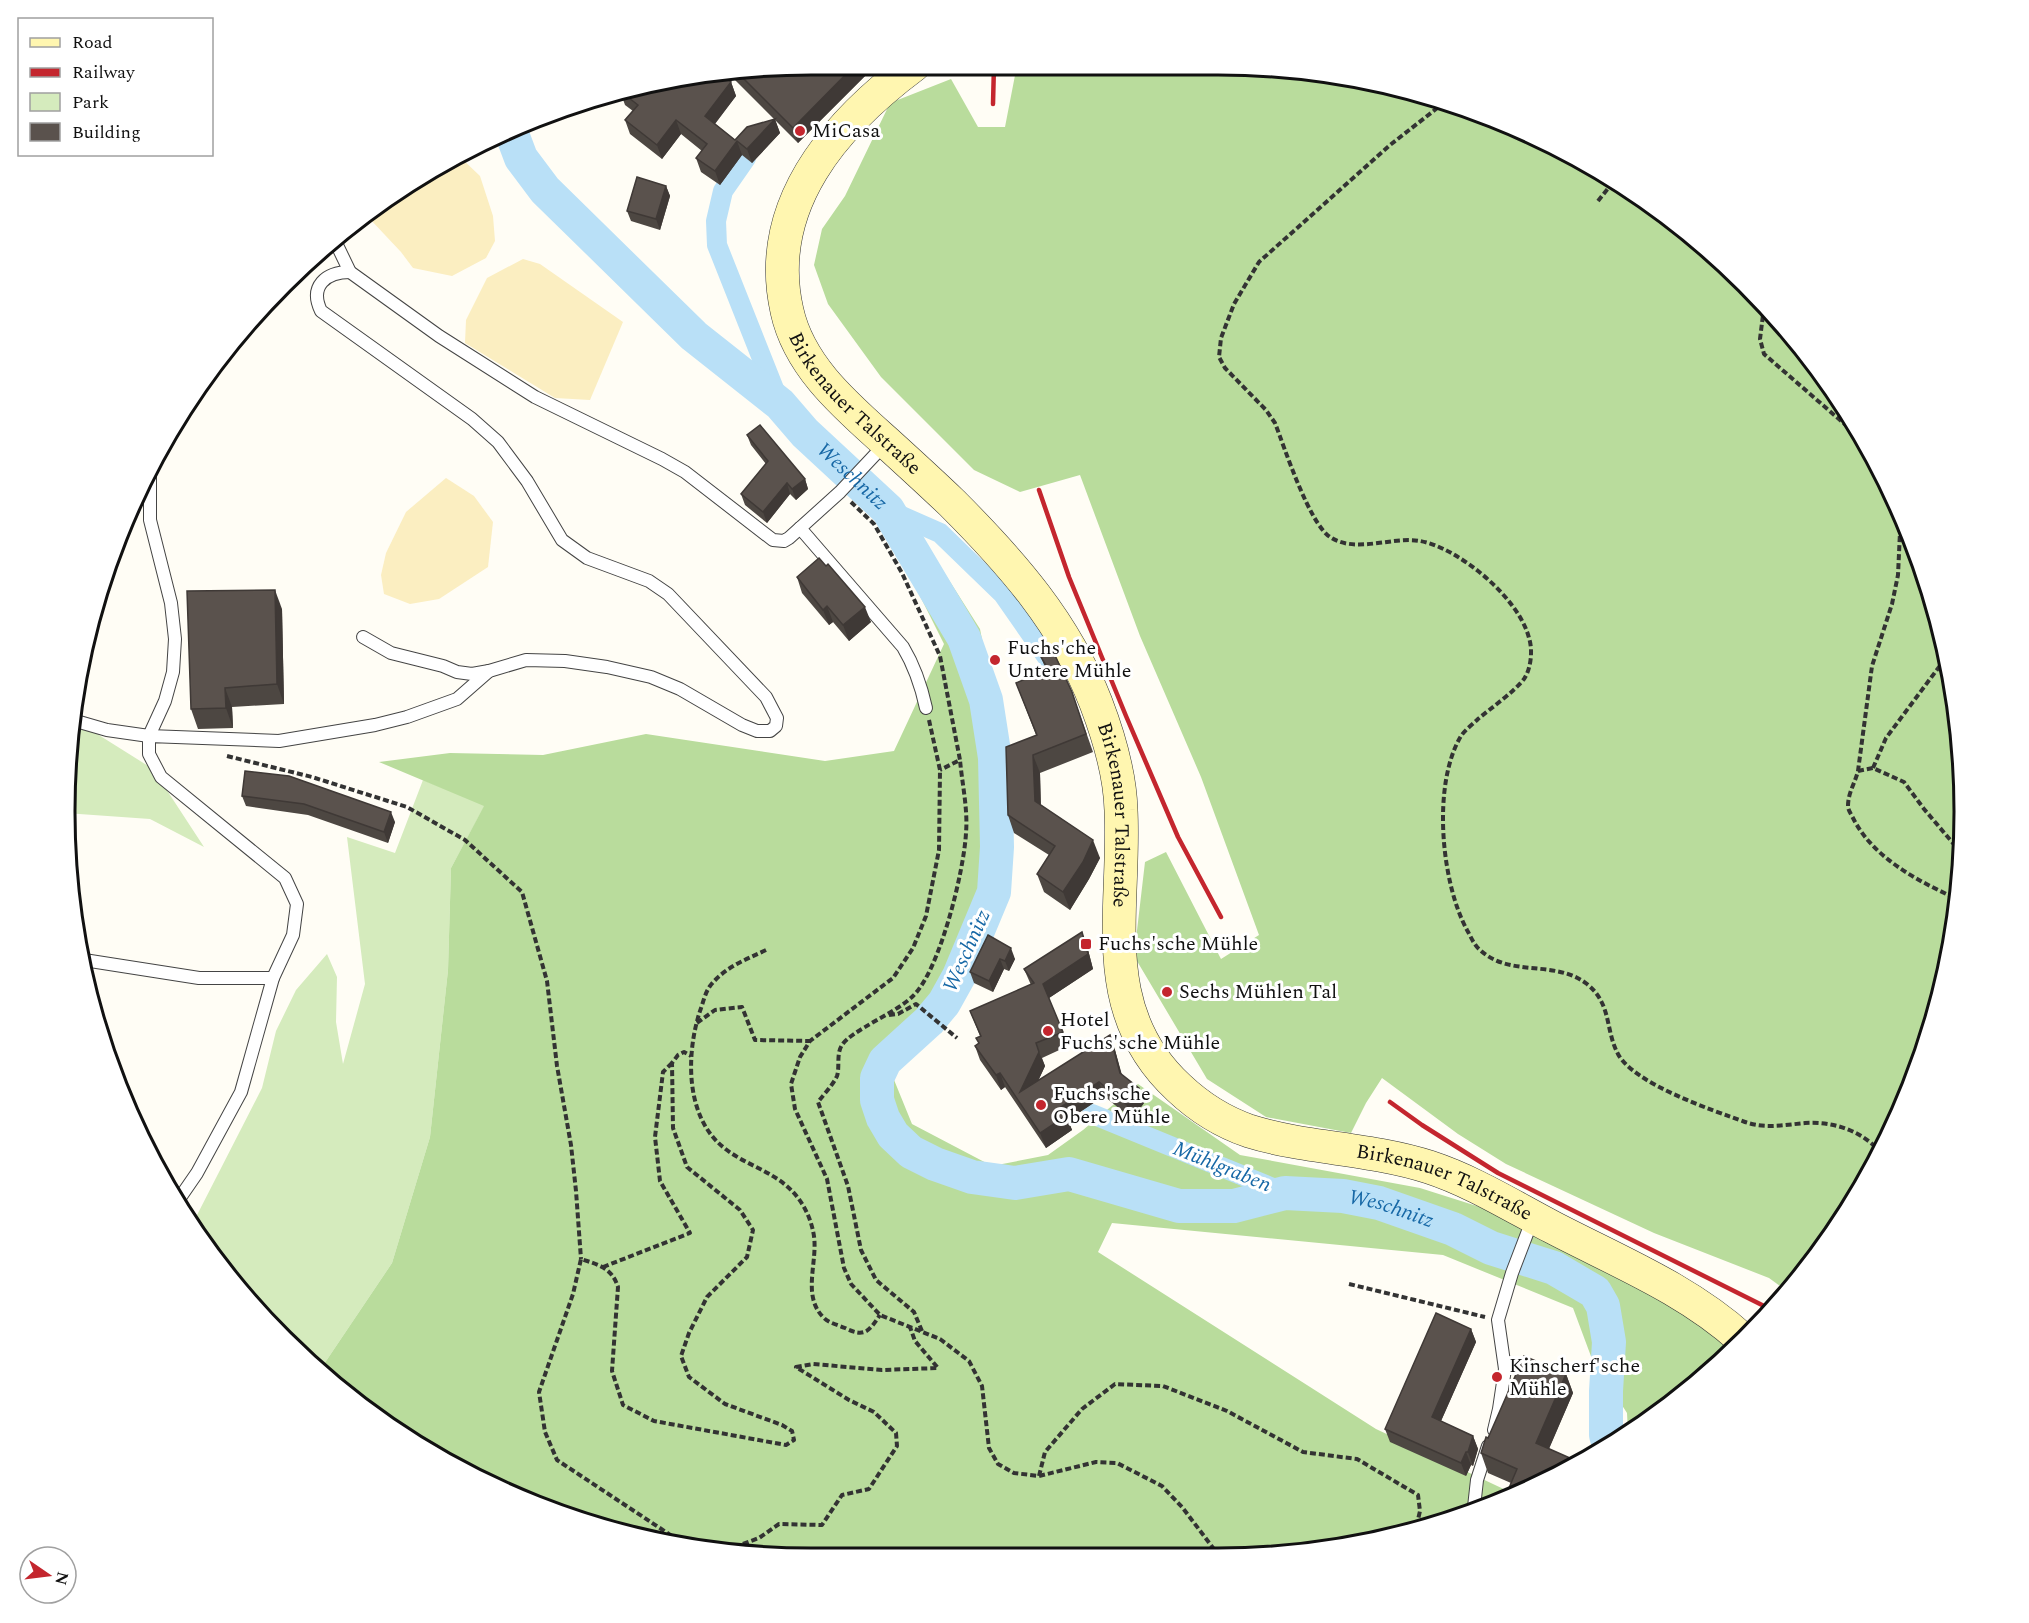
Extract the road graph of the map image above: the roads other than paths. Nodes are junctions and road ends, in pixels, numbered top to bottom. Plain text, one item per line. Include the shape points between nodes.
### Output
1 (900, 75) edge
2 (338, 248) edge
3 (350, 272) junction
4 (877, 453) junction
5 (150, 488) edge
6 (800, 528) junction
7 (363, 637) dead end
8 (489, 671) junction
9 (926, 708) road end
10 (80, 722) edge
11 (149, 736) junction
12 (90, 961) edge
13 (273, 978) junction
14 (183, 1194) edge
15 (1530, 1225) junction
16 (1736, 1334) edge
17 (1475, 1501) edge

1 - 4 main road, Birkenauer Talstraße via 836,135 808,175 787,227 782,267 787,311 796,338
2 - 3 lane
3 - 6 lane via 535,398 685,472 768,538 784,541
3 - 8 lane via 338,272 321,283 317,293 321,311 472,419 498,442 562,540 586,558 649,581 668,594 766,697 774,709 776,726 770,731 757,731 680,689 651,677 608,667 526,660
4 - 6 lane
4 - 15 main road, Birkenauer Talstraße via 951,502 1014,567 1083,671 1115,763 1121,808 1118,930 1126,1003 1137,1031 1162,1071 1198,1104 1246,1130 1433,1168 1472,1185
5 - 11 lane via 150,520 171,603 175,639 173,672
6 - 9 lane via 903,647 914,665
7 - 8 lane via 391,653 457,672
8 - 11 lane via 457,699 375,725 279,741
10 - 11 lane
11 - 13 lane via 149,754 161,777 285,878 297,904 293,935
12 - 13 lane via 199,978
13 - 14 lane via 241,1092
15 - 16 main road, Birkenauer Talstraße via 1665,1285
15 - 17 lane via 1498,1320 1505,1369 1499,1409 1477,1479

